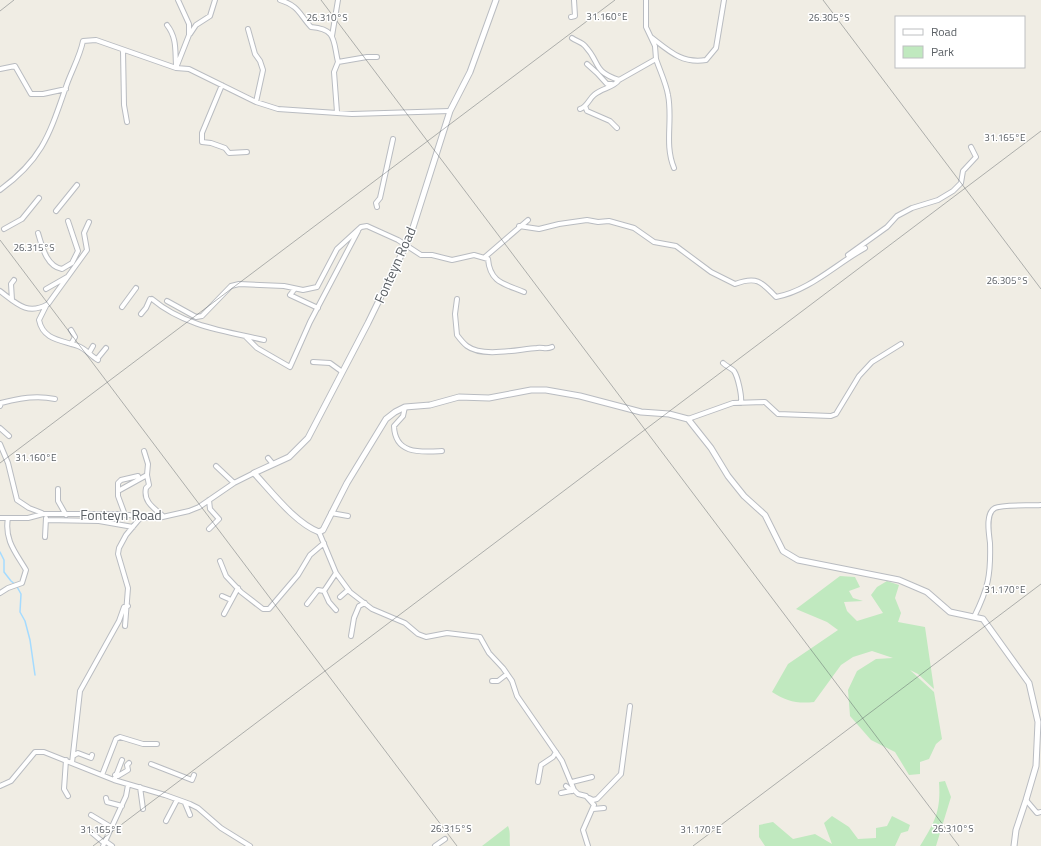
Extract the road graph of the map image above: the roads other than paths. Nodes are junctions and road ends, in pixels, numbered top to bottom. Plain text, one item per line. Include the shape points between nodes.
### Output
1 (178, 0) edge
2 (215, 0) edge
3 (280, 0) edge
4 (338, 0) edge
5 (496, 0) edge
6 (574, 0) edge
7 (646, 0) edge
8 (724, 0) edge
9 (571, 17) dead end
10 (167, 25) dead end
11 (248, 29) dead end
12 (190, 35) junction
13 (332, 36) junction
14 (651, 36) junction
15 (572, 38) dead end
16 (123, 50) junction
17 (377, 57) dead end
18 (656, 59) junction
19 (338, 62) junction
20 (587, 64) dead end
21 (176, 68) junction
22 (0, 69) edge
23 (620, 80) junction
24 (222, 85) junction
25 (66, 89) junction
26 (256, 102) junction
27 (585, 106) junction
28 (580, 109) dead end
29 (450, 111) junction
30 (337, 112) junction
31 (127, 122) dead end
32 (617, 128) dead end
33 (393, 139) dead end
34 (971, 148) dead end
35 (247, 152) dead end
36 (674, 168) dead end
37 (77, 185) dead end
38 (0, 190) edge
39 (39, 198) dead end
40 (377, 208) dead end
41 (56, 211) dead end
42 (528, 220) dead end
43 (68, 221) dead end
44 (89, 222) dead end
45 (519, 226) junction
46 (360, 227) junction
47 (4, 229) dead end
48 (38, 233) dead end
49 (406, 246) junction
50 (865, 248) dead end
51 (485, 257) junction
52 (837, 264) junction
53 (69, 275) junction
54 (14, 280) dead end
55 (136, 288) dead end
56 (46, 289) dead end
57 (0, 290) edge
58 (294, 290) junction
59 (524, 292) dead end
60 (457, 299) dead end
61 (12, 300) junction
62 (167, 301) dead end
63 (48, 304) junction
64 (122, 307) dead end
65 (318, 308) junction
66 (141, 314) dead end
67 (71, 330) dead end
68 (246, 337) junction
69 (264, 340) dead end
70 (71, 344) junction
71 (901, 344) dead end
72 (93, 346) dead end
73 (552, 347) dead end
74 (106, 348) dead end
75 (90, 353) junction
76 (313, 362) dead end
77 (723, 363) dead end
78 (342, 371) junction
79 (54, 399) dead end
80 (741, 403) junction
81 (0, 406) edge
82 (405, 407) junction
83 (688, 419) junction
84 (0, 428) edge
85 (9, 436) dead end
86 (0, 444) edge
87 (442, 450) dead end
88 (144, 451) dead end
89 (268, 458) dead end
90 (273, 464) junction
91 (216, 466) dead end
92 (254, 473) junction
93 (147, 475) junction
94 (138, 476) dead end
95 (234, 483) junction
96 (58, 489) dead end
97 (118, 491) junction
98 (209, 500) junction
99 (1041, 504) edge
100 (42, 513) dead end
101 (331, 513) junction
102 (47, 514) junction
103 (66, 514) junction
104 (125, 515) junction
105 (163, 516) junction
106 (348, 516) dead end
107 (141, 517) junction
108 (0, 518) edge
109 (8, 518) junction
110 (46, 520) junction
111 (133, 527) junction
112 (209, 529) dead end
113 (319, 532) junction
114 (45, 537) dead end
115 (324, 543) junction
116 (220, 561) dead end
117 (336, 573) junction
118 (238, 588) junction
119 (348, 590) junction
120 (324, 591) junction
121 (0, 593) edge
122 (222, 596) dead end
123 (340, 597) dead end
124 (231, 600) junction
125 (307, 604) dead end
126 (365, 604) junction
127 (128, 606) junction
128 (336, 610) dead end
129 (224, 614) dead end
130 (974, 617) junction
131 (125, 626) dead end
132 (351, 636) dead end
133 (507, 674) junction
134 (492, 681) dead end
135 (630, 706) dead end
136 (157, 744) dead end
137 (556, 752) junction
138 (92, 755) dead end
139 (72, 757) junction
140 (66, 760) junction
141 (122, 760) dead end
142 (72, 763) junction
143 (129, 763) dead end
144 (151, 764) dead end
145 (102, 775) junction
146 (194, 775) dead end
147 (115, 778) junction
148 (592, 778) dead end
149 (538, 782) dead end
150 (572, 782) junction
151 (128, 785) junction
152 (0, 786) edge
153 (566, 786) dead end
154 (140, 787) junction
155 (573, 791) junction
156 (561, 794) dead end
157 (68, 796) dead end
158 (106, 798) dead end
159 (589, 798) junction
160 (177, 800) junction
161 (1026, 800) junction
162 (185, 803) junction
163 (122, 806) junction
164 (604, 808) dead end
165 (143, 809) dead end
166 (593, 809) junction
167 (1041, 812) edge
168 (90, 815) dead end
169 (190, 815) dead end
170 (166, 821) dead end
171 (111, 827) junction
172 (92, 832) dead end
173 (445, 840) dead end
174 (104, 844) edge
175 (112, 846) edge
176 (250, 846) edge
177 (434, 846) edge
178 (588, 846) edge
179 (1014, 846) edge

1 - 12 street via 190,24
2 - 12 street via 210,16 196,25
3 - 13 street via 291,3 312,27 325,28
4 - 13 street
5 - 29 street, Fonteyn Road via 470,72
6 - 9 street via 575,16
7 - 14 street via 646,27
8 - 14 street via 716,48 706,60 696,62 675,56
10 - 21 street via 173,33 176,46
11 - 26 street via 255,54 263,70
12 - 21 street
13 - 19 street
14 - 18 street
15 - 23 street via 584,45 597,67 608,76
16 - 21 street
16 - 25 street via 96,40 83,41
16 - 31 street
17 - 19 street
18 - 23 street
18 - 36 street via 668,95 668,139
19 - 30 street via 334,72
20 - 23 street via 606,84
21 - 24 street via 189,69
22 - 25 street via 15,66 30,94
23 - 27 street via 593,96
24 - 26 street
24 - 35 street via 201,140 204,144 211,143 224,148 229,153
25 - 38 street via 49,134 37,156 21,174
26 - 30 street via 278,109
27 - 28 street
27 - 32 street via 587,111 610,120
29 - 30 street via 352,114
29 - 49 street, Fonteyn Road
33 - 40 street via 380,198 376,203
34 - 52 street via 976,156 963,171 961,183 953,191 938,200 897,216 887,227
37 - 41 street
39 - 47 street via 22,219
42 - 45 street
43 - 48 street via 78,251 72,263 62,269 53,264 43,252
44 - 53 street via 84,233 87,250
45 - 51 street
45 - 52 street via 539,229 587,220 609,220 634,228 654,242 676,246 711,272 735,284 755,279 776,297 812,283
46 - 49 street via 367,226
46 - 58 street via 337,249 317,287
46 - 65 street
49 - 51 street via 421,255 452,260 474,255
49 - 78 street, Fonteyn Road
50 - 52 street
51 - 59 street via 495,279
53 - 56 street
53 - 63 street
54 - 61 street via 11,284
55 - 64 street
57 - 61 street
58 - 62 street via 284,286 231,286 202,316 196,317
58 - 65 street via 290,295
60 - 73 street via 457,335 468,347 486,352
61 - 63 street via 34,310
63 - 70 street via 39,320 44,333
65 - 68 street via 290,367 257,348
66 - 68 street via 151,299 168,312 189,321
67 - 70 street via 75,337
68 - 69 street
70 - 75 street
71 - 80 street via 872,362 852,386 836,414 831,416 778,414 765,402
72 - 75 street
74 - 75 street via 98,360
76 - 78 street via 330,363
77 - 80 street via 736,375 742,395
78 - 90 street, Fonteyn Road via 308,438 288,456
79 - 81 street via 26,398 1,403
80 - 83 street via 722,406
82 - 83 street via 430,405 459,397 489,398 546,390 641,412 670,414
82 - 87 street via 403,416 394,426 400,444 417,452
82 - 101 street via 386,419
83 - 130 street via 744,496 765,515 786,553 798,560 914,585 927,592 950,612
84 - 85 street
86 - 100 street via 8,463 17,500
88 - 93 street via 148,464
89 - 90 street
90 - 92 street, Fonteyn Road
91 - 95 street
92 - 95 street, Fonteyn Road
92 - 113 street via 295,516
93 - 97 street
93 - 105 street via 149,485 145,497 149,505
94 - 97 street via 121,480 118,483
95 - 98 street, Fonteyn Road
96 - 103 street via 58,501
97 - 104 street
98 - 105 street, Fonteyn Road via 189,511
98 - 112 street via 210,509 219,519
99 - 130 street via 1029,507 1001,506 994,508 990,514 991,570 985,594
101 - 106 street
101 - 113 street via 323,530
102 - 103 street, Fonteyn Road
102 - 109 street, Fonteyn Road via 28,518
102 - 110 street
103 - 104 street, Fonteyn Road
104 - 107 street, Fonteyn Road
105 - 107 street, Fonteyn Road
107 - 111 street
108 - 109 street, Fonteyn Road
109 - 121 street via 7,532 10,545 26,570 22,583
110 - 111 street via 99,521
110 - 114 street
111 - 127 street via 119,548 118,554 128,588
113 - 115 street
115 - 117 street
115 - 118 street via 310,555 298,575 269,609 263,609
116 - 118 street via 226,576
117 - 119 street
117 - 120 street
118 - 124 street
119 - 123 street
119 - 126 street
120 - 125 street via 318,590
120 - 128 street
122 - 124 street
124 - 129 street
126 - 132 street via 359,606
126 - 133 street via 406,623 418,634 426,637 447,633 480,637
127 - 131 street
127 - 139 street via 124,607 119,621 80,691
130 - 161 street via 983,619 1029,683 1038,722 1036,766
133 - 134 street via 498,681
133 - 137 street via 517,696
135 - 159 street via 620,778 597,799
136 - 145 street via 143,744 120,736 116,738
137 - 149 street via 553,758 541,765
137 - 150 street
138 - 139 street via 88,758 78,753
139 - 142 street
140 - 142 street
140 - 152 street via 44,752 35,752 10,781
140 - 157 street via 64,789
141 - 147 street
142 - 145 street
143 - 147 street via 128,770
144 - 146 street via 192,780
145 - 147 street
147 - 151 street
148 - 150 street
150 - 155 street
151 - 154 street
151 - 163 street
153 - 155 street
154 - 160 street
154 - 165 street
155 - 156 street
155 - 159 street
158 - 163 street via 107,802
159 - 166 street via 594,805
160 - 162 street
160 - 170 street
161 - 167 street via 1037,813
161 - 179 street via 1016,830
162 - 169 street
162 - 176 street via 198,808 220,828
163 - 171 street
164 - 166 street
166 - 178 street via 583,830
168 - 171 street
171 - 174 street
172 - 174 street
173 - 177 street
174 - 175 street

